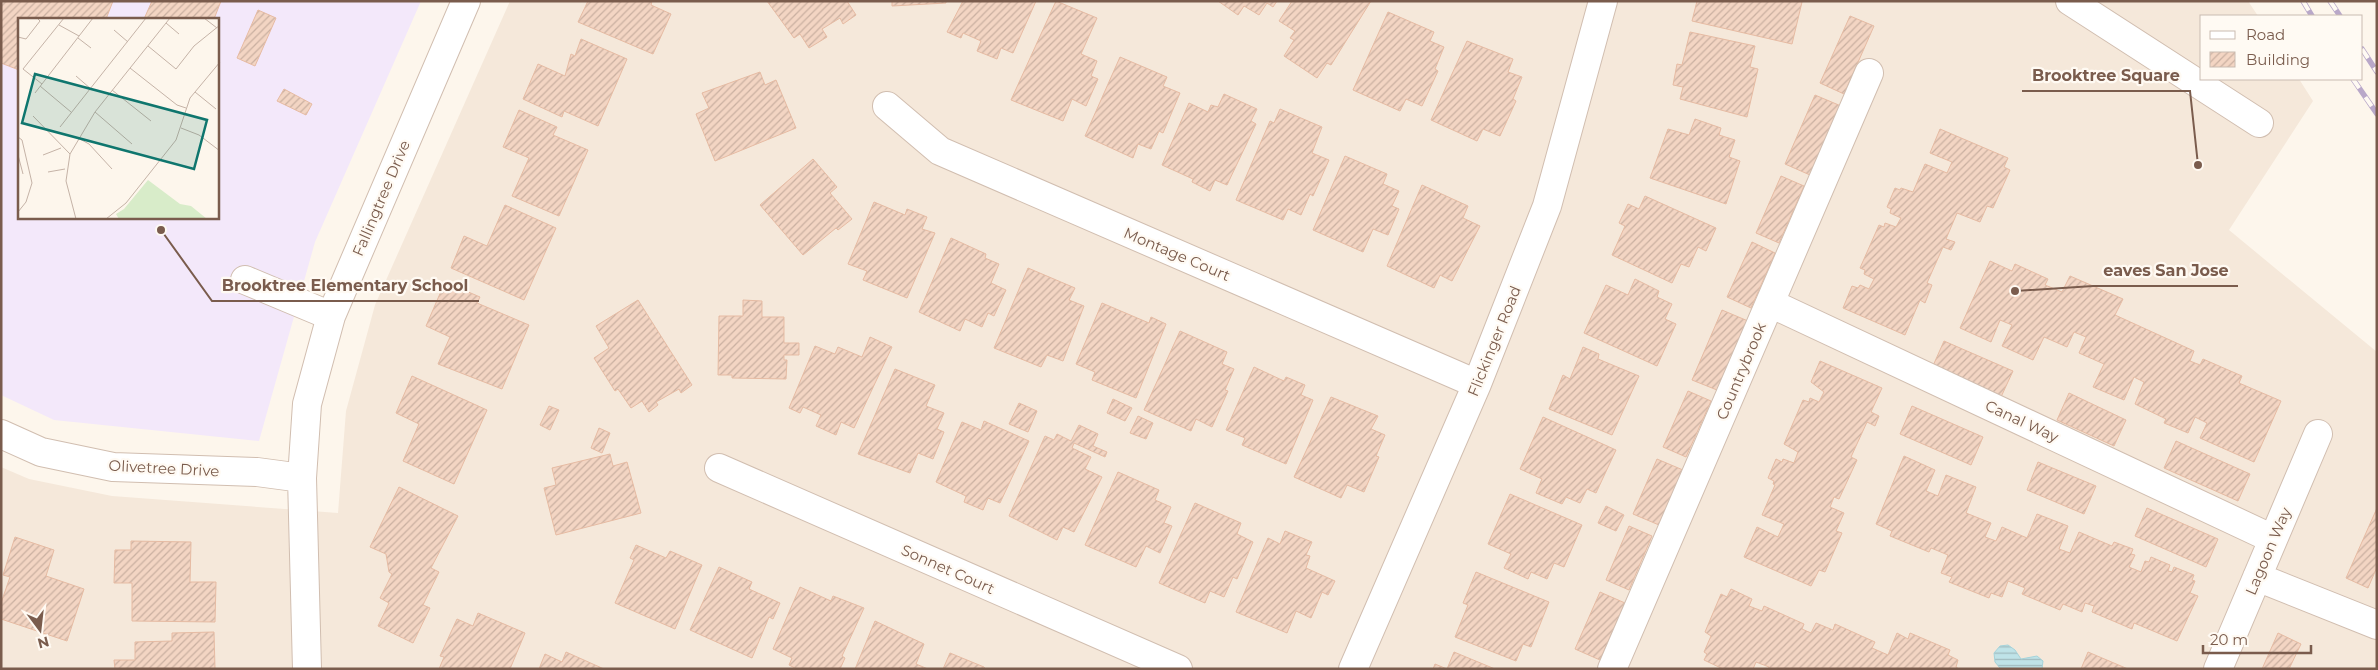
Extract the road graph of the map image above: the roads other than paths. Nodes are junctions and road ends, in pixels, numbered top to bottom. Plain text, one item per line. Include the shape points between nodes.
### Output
1 (466, 1) edge
2 (1603, 1) edge
3 (2070, 1) edge
4 (1869, 73) dead end
5 (887, 106) dead end
6 (2260, 123) dead end
7 (245, 280) dead end
8 (1770, 303) junction
9 (331, 316) junction
10 (1478, 384) junction
11 (1, 434) edge
12 (2318, 434) dead end
13 (719, 468) dead end
14 (302, 478) junction
15 (2273, 539) junction
16 (2257, 577) junction
17 (2377, 625) edge
18 (306, 669) edge
19 (1178, 669) edge
20 (1353, 669) edge
21 (1612, 669) edge
22 (2218, 669) edge

1 - 9 street, Fallingtree Drive
2 - 10 street, Flickinger Road via 1547,206
3 - 6 street
4 - 8 street, Countrybrook
5 - 10 street, Montage Court via 940,151
7 - 9 street
8 - 15 street, Canal Way
8 - 21 street, Countrybrook
9 - 14 street, Fallingtree Drive via 307,404
10 - 20 street, Flickinger Road
11 - 14 street, Olivetree Drive via 42,452 113,467 257,472
12 - 15 street, Lagoon Way
13 - 19 street, Sonnet Court
14 - 18 street, Fallingtree Drive
15 - 16 street, Lagoon Way
16 - 17 street
16 - 22 street, Lagoon Way

